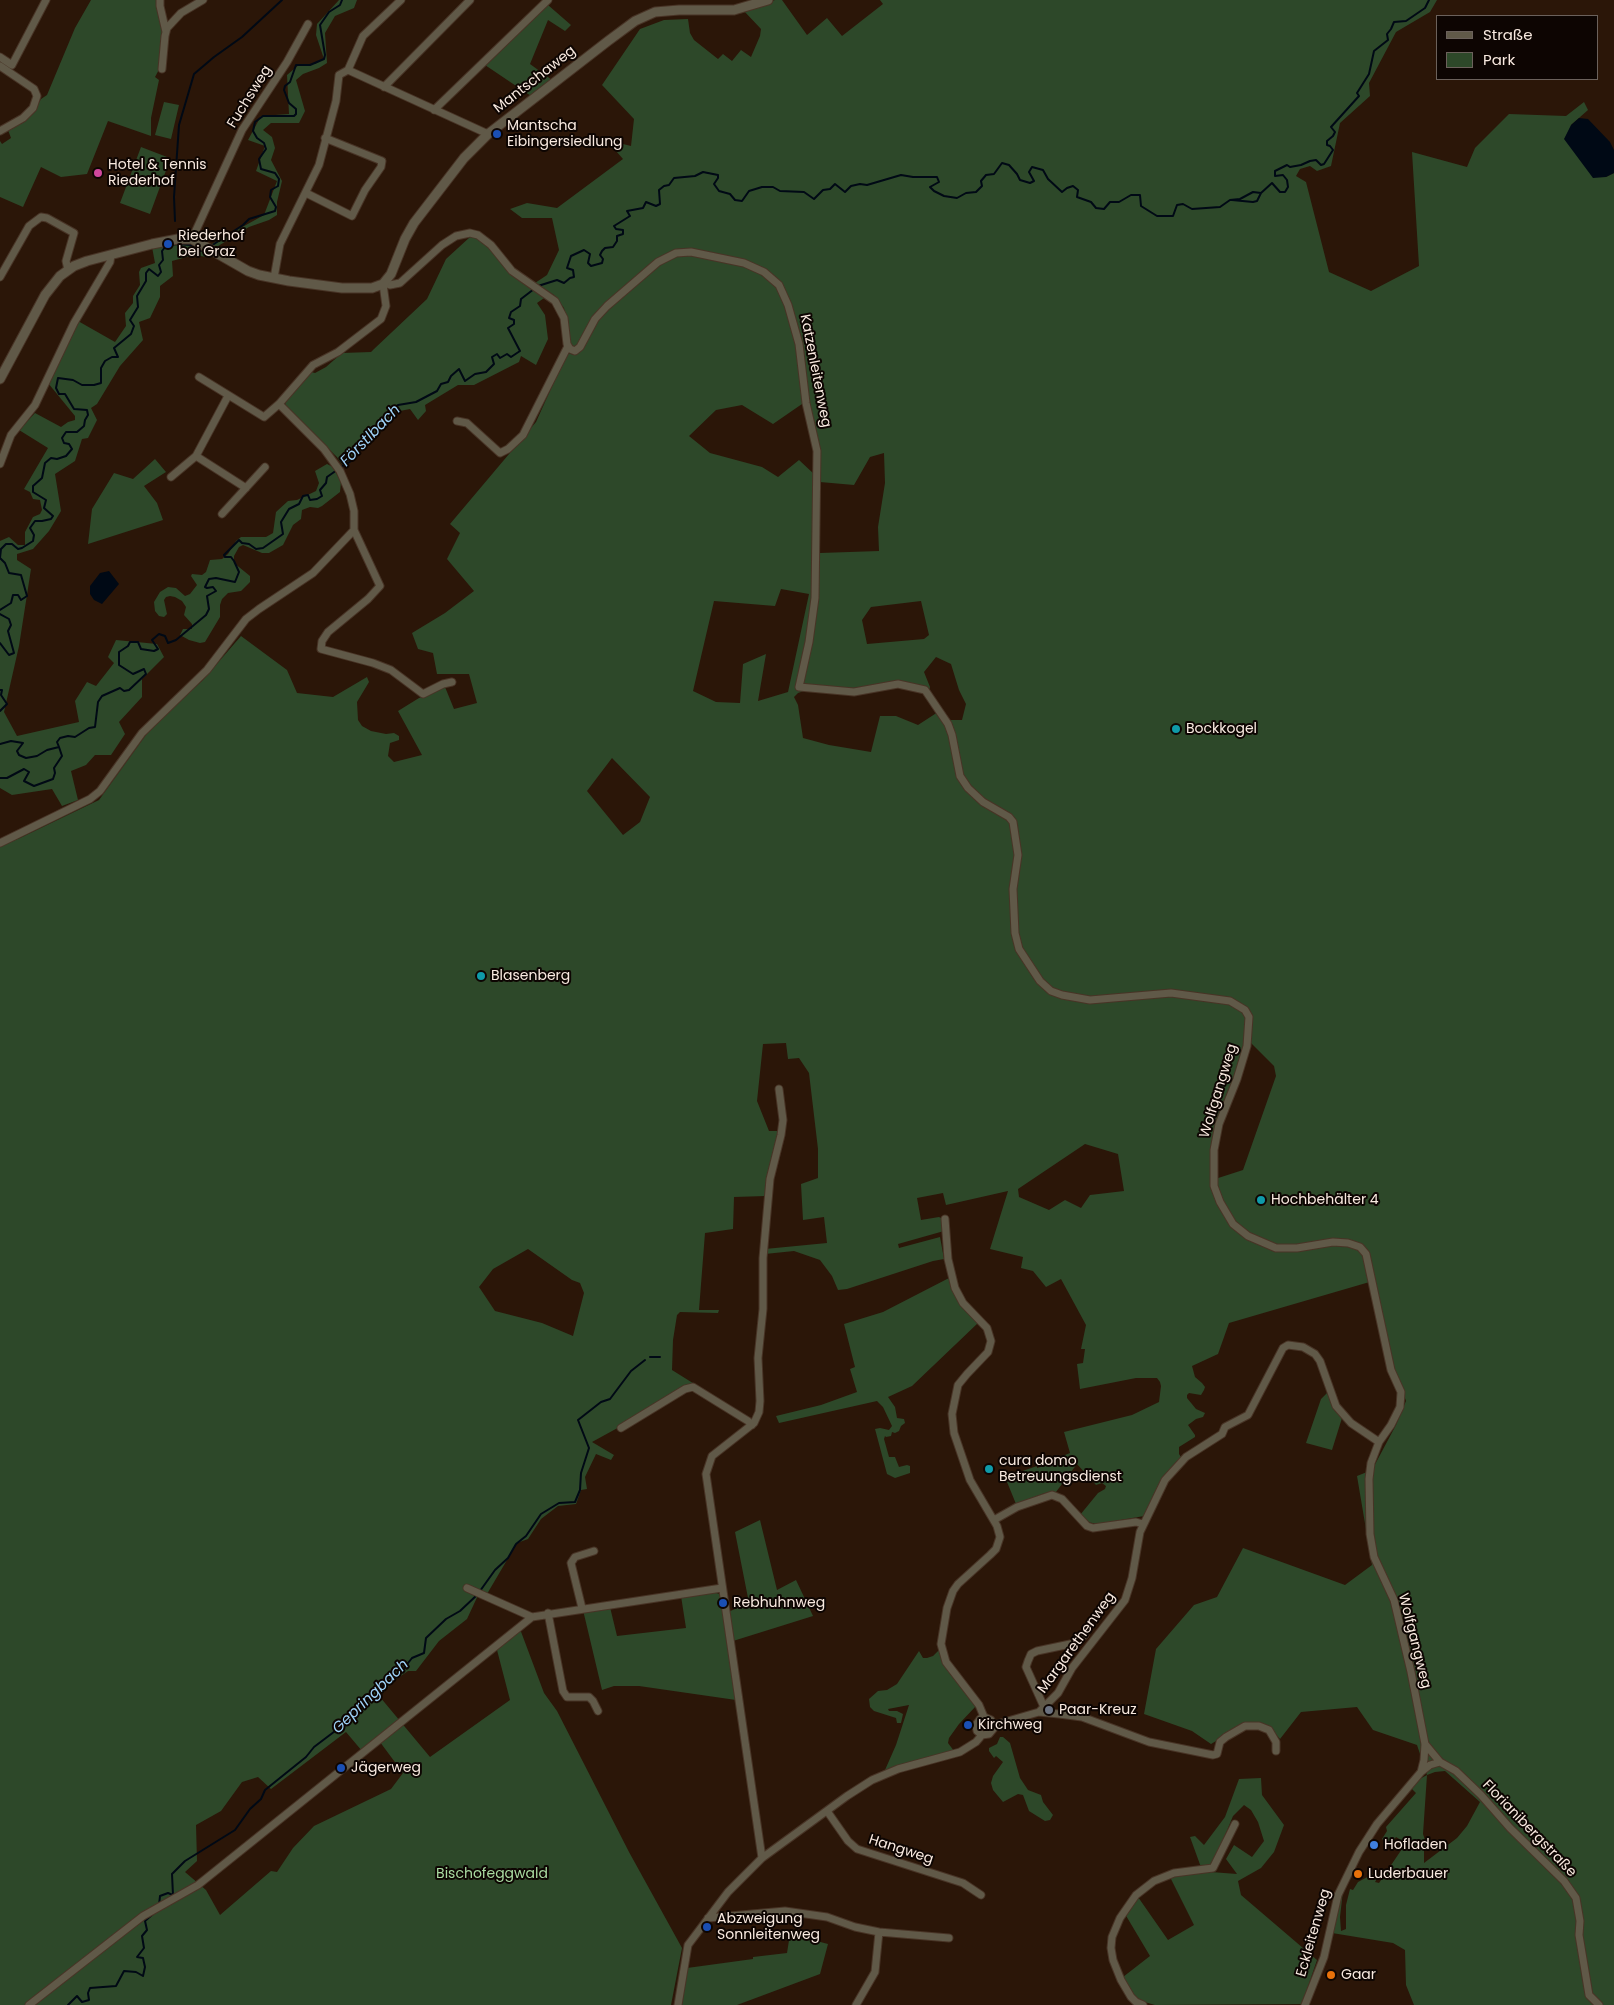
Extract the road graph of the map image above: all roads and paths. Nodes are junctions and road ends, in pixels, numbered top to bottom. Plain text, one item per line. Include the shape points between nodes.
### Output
1 (46, 0) edge
2 (160, 0) edge
3 (203, 0) edge
4 (401, 0) edge
5 (470, 0) edge
6 (548, 0) edge
7 (768, 0) edge
8 (308, 24) dead end
9 (166, 32) junction
10 (0, 57) edge
11 (0, 66) edge
12 (162, 69) dead end
13 (348, 70) junction
14 (384, 87) junction
15 (434, 110) junction
16 (0, 131) edge
17 (488, 134) junction
18 (325, 138) junction
19 (306, 194) junction
20 (192, 240) junction
21 (111, 255) junction
22 (68, 270) junction
23 (0, 277) edge
24 (274, 278) junction
25 (384, 283) junction
26 (568, 346) junction
27 (198, 377) dead end
28 (0, 379) edge
29 (228, 396) junction
30 (279, 404) junction
31 (457, 421) dead end
32 (196, 456) junction
33 (0, 464) edge
34 (265, 467) dead end
35 (171, 477) dead end
36 (246, 488) junction
37 (222, 514) dead end
38 (354, 530) junction
39 (452, 682) dead end
40 (799, 687) joint
41 (0, 843) edge
42 (779, 1089) dead end
43 (945, 1219) dead end
44 (752, 1425) junction
45 (621, 1428) dead end
46 (1379, 1442) junction
47 (994, 1520) junction
48 (1143, 1524) junction
49 (594, 1551) dead end
50 (722, 1588) junction
51 (470, 1589) dead end
52 (582, 1608) junction
53 (548, 1613) junction
54 (532, 1617) junction
55 (1085, 1635) dead end
56 (1042, 1710) junction
57 (598, 1711) dead end
58 (984, 1718) junction
59 (993, 1728) junction
60 (982, 1735) junction
61 (1425, 1744) junction
62 (1276, 1751) dead end
63 (1440, 1762) junction
64 (1421, 1772) junction
65 (827, 1811) junction
66 (1235, 1824) dead end
67 (762, 1858) junction
68 (981, 1895) dead end
69 (708, 1918) junction
70 (879, 1932) junction
71 (949, 1938) dead end
72 (29, 2005) edge
73 (678, 2005) edge
74 (856, 2005) edge
75 (1142, 2005) edge
76 (1305, 2005) edge
77 (1599, 2005) edge

1 - 10 street via 12,64
2 - 9 street
3 - 9 street via 176,17
4 - 13 street via 362,36
5 - 14 street
6 - 15 street
7 - 17 street, Mantschaweg via 734,10 667,10 644,16 608,40
8 - 20 street, Fuchsweg via 288,62 242,130
9 - 12 street
11 - 16 street via 34,89 37,96 28,114
13 - 14 street
13 - 18 street via 340,75
14 - 15 street
15 - 17 street
17 - 25 street, Mantschaweg via 464,158 419,215
18 - 19 street via 319,165
18 - 19 street via 382,162 381,167 352,216
19 - 24 street via 280,244
20 - 21 street via 178,239
20 - 24 street via 248,271
21 - 22 street
21 - 33 street via 35,405 10,435
22 - 23 street via 66,260 74,233 41,217 29,226
22 - 28 street via 45,295
24 - 25 street via 342,288 372,288
25 - 26 street via 400,283 442,245 456,236 470,233 484,238 508,268 553,298 565,323
25 - 30 street via 386,306 381,319 338,352 316,363
26 - 31 street via 523,435 508,449 500,453 467,424
26 - 40 street, Katzenleitenweg via 578,349 595,319 607,306 658,262 676,253 691,252 738,262 764,272 778,284 788,305 799,344 806,403 817,451 815,598
27 - 29 street
29 - 30 street via 262,418
29 - 32 street
30 - 38 street via 324,449 340,471 354,510
32 - 35 street
32 - 36 street
34 - 36 street
36 - 37 street
38 - 39 street via 380,586 328,632 322,641 322,649 391,670 423,694
38 - 41 street via 314,573 246,619 207,670 142,733 100,791
40 - 46 street, Wolfgangweg via 854,692 898,684 925,690 948,724 960,776 983,802 1013,822 1018,855 1013,889 1015,933 1019,950 1028,965 1051,991 1090,1000 1171,993 1230,1001 1246,1010 1249,1017 1247,1046 1217,1131 1214,1186 1233,1224 1262,1243 1276,1248 1348,1243 1360,1247 1366,1254 1390,1370 1401,1392 1400,1407
42 - 44 street via 782,1135 770,1179 758,1358 760,1401 758,1418
43 - 47 street via 948,1259 955,1288 981,1320 991,1342 988,1352 958,1385 952,1414 954,1433 970,1480
44 - 45 street via 693,1387
44 - 50 street via 715,1452 707,1468
46 - 48 street, Margarethenweg via 1351,1423 1336,1406 1318,1357 1308,1349 1288,1345 1283,1348 1248,1415 1225,1427 1222,1434 1186,1457 1169,1474
46 - 61 street, Wolfgangweg via 1369,1478 1372,1546 1378,1569 1394,1600
47 - 48 street via 1017,1507 1052,1495 1062,1500 1086,1526
47 - 58 street via 1000,1534 999,1542 953,1591 945,1614 941,1644 946,1662 979,1705
48 - 56 street, Margarethenweg via 1125,1600 1072,1668 1058,1693
49 - 52 street via 575,1557 571,1563
50 - 52 street
50 - 67 street
51 - 54 street
52 - 53 street
53 - 54 street
53 - 57 street via 565,1695 589,1697
54 - 72 street via 205,1879 143,1916
55 - 56 street, Margarethenweg via 1074,1643 1031,1654 1026,1667
56 - 59 street
56 - 62 street via 1082,1717 1149,1742 1213,1755 1217,1754 1220,1742 1226,1737 1245,1726 1259,1726 1269,1730 1276,1742
58 - 59 street via 991,1720
58 - 60 street via 976,1725
59 - 60 street via 989,1734
60 - 65 street via 960,1752 880,1776
61 - 63 street, Florianibergstraße
61 - 64 street
63 - 64 street, Eckleitenweg
63 - 77 street, Florianibergstraße via 1456,1771 1481,1795 1564,1881 1576,1898 1589,1995
64 - 76 street, Eckleitenweg via 1377,1824 1346,1877 1338,1895 1324,1957
65 - 67 street
65 - 68 street, Hangweg via 848,1842 857,1849 963,1883
66 - 75 street via 1213,1868 1174,1873 1154,1881 1136,1895 1120,1918 1112,1936 1112,1960 1131,1997
67 - 69 street via 728,1892
69 - 70 street via 785,1910 827,1917
69 - 73 street via 688,1945
70 - 71 street
70 - 74 street via 875,1972

